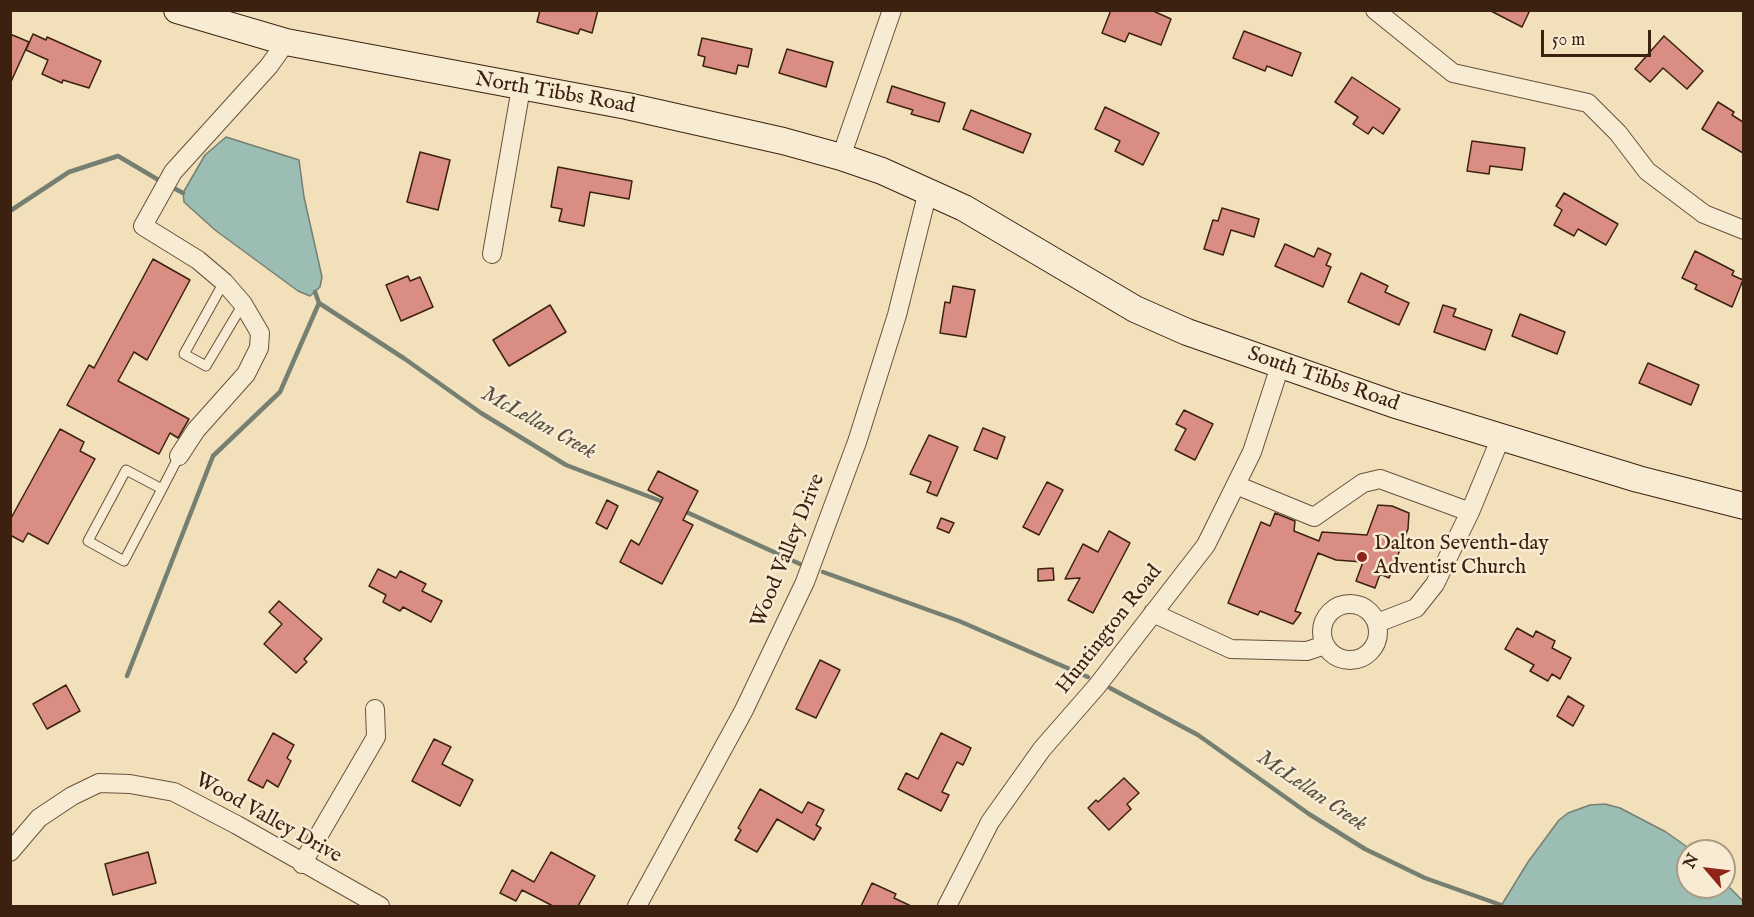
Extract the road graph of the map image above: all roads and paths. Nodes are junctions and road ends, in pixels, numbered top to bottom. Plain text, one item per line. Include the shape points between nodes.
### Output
1 (177, 10) edge
2 (892, 10) edge
3 (1375, 10) edge
4 (286, 42) junction
5 (521, 88) junction
6 (841, 157) junction
7 (928, 191) junction
8 (1743, 230) edge
9 (492, 254) dead end
10 (224, 282) junction
11 (243, 304) junction
12 (1280, 366) junction
13 (1501, 437) junction
14 (179, 456) joint
15 (1236, 485) junction
16 (162, 489) junction
17 (1743, 506) edge
18 (1470, 512) junction
19 (1153, 613) junction
20 (1377, 623) junction
21 (1324, 645) junction
22 (375, 709) dead end
23 (10, 852) edge
24 (302, 864) junction
25 (380, 906) edge
26 (637, 906) edge
27 (947, 906) edge

1 - 4 street, North Tibbs Road
2 - 6 street
3 - 8 street via 1453,73 1588,103 1618,132 1647,171 1704,214
4 - 5 street, North Tibbs Road
4 - 10 street via 173,172 143,226 198,260
5 - 6 street, North Tibbs Road via 627,106
5 - 9 street
6 - 7 street, North Tibbs Road
7 - 12 street, South Tibbs Road via 1019,239 1136,309
7 - 26 street, Wood Valley Drive via 897,315 857,442 805,582 744,710
10 - 11 street
10 - 11 lane via 184,354 206,366
11 - 14 street via 260,333 258,348 246,374 196,430
12 - 13 street, South Tibbs Road
12 - 15 street, Huntington Road via 1252,452
13 - 17 street, South Tibbs Road
13 - 18 street
14 - 16 lane
15 - 18 street via 1314,518 1363,483 1380,479
15 - 19 street, Huntington Road via 1206,545
16 - 16 lane via 124,561 88,541 126,470
18 - 20 street via 1436,584 1416,608
19 - 21 street via 1231,649 1307,651
19 - 27 street, Huntington Road via 1042,749 990,822
20 - 21 street via 1376,642 1365,656 1356,660 1338,658
20 - 21 street via 1357,604 1339,606 1325,618
22 - 24 street via 376,737
23 - 24 street, Wood Valley Drive via 39,818 72,796 99,783 130,784 174,792
24 - 25 street, Wood Valley Drive

